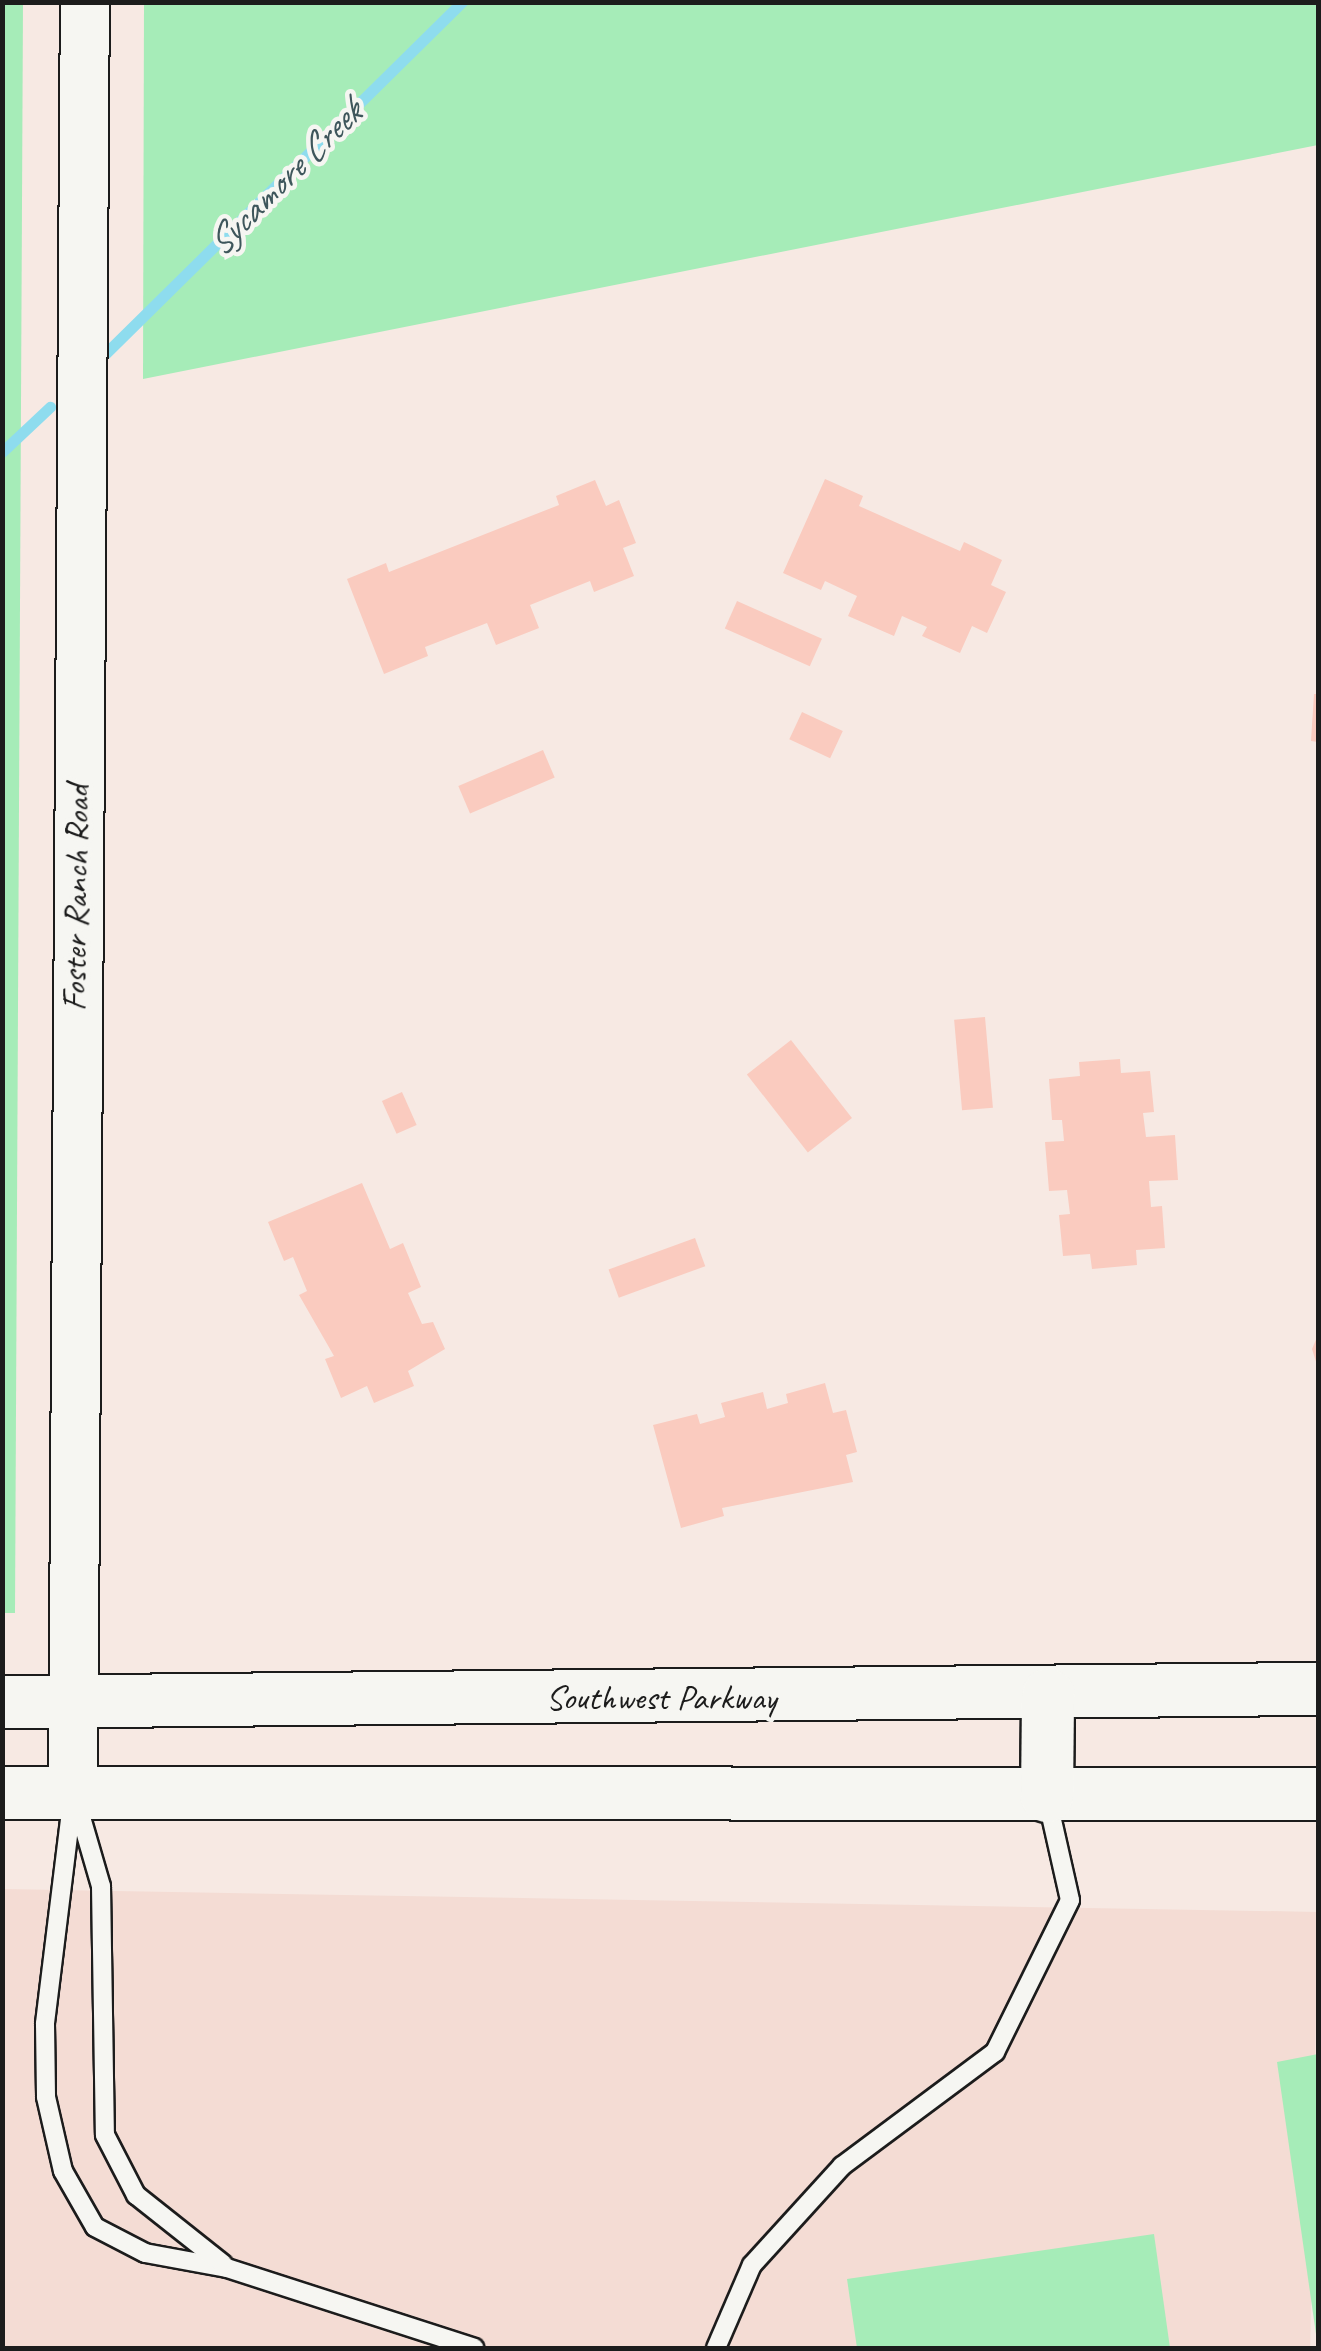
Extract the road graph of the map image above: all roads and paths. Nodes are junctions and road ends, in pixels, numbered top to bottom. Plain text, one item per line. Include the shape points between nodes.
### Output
1 (85, 2) edge
2 (1318, 1689) edge
3 (1048, 1695) junction
4 (2, 1702) edge
5 (74, 1702) junction
6 (2, 1793) edge
7 (74, 1793) junction
8 (1318, 1794) edge
9 (1047, 1796) junction
10 (227, 2268) junction
11 (474, 2348) edge
12 (716, 2348) edge

1 - 5 street, Foster Ranch Road
2 - 3 main road, Southwest Parkway
3 - 5 main road, Southwest Parkway
3 - 9 main road
4 - 5 main road, Southwest Parkway
5 - 7 street, Foster Ranch Road
6 - 7 main road
7 - 9 main road
7 - 10 lane via 102,1886 105,2135 136,2195
7 - 10 lane via 45,2024 51,2136 95,2227 145,2253
8 - 9 main road
9 - 12 lane via 1070,1900 995,2052 842,2166 752,2266
10 - 11 lane

